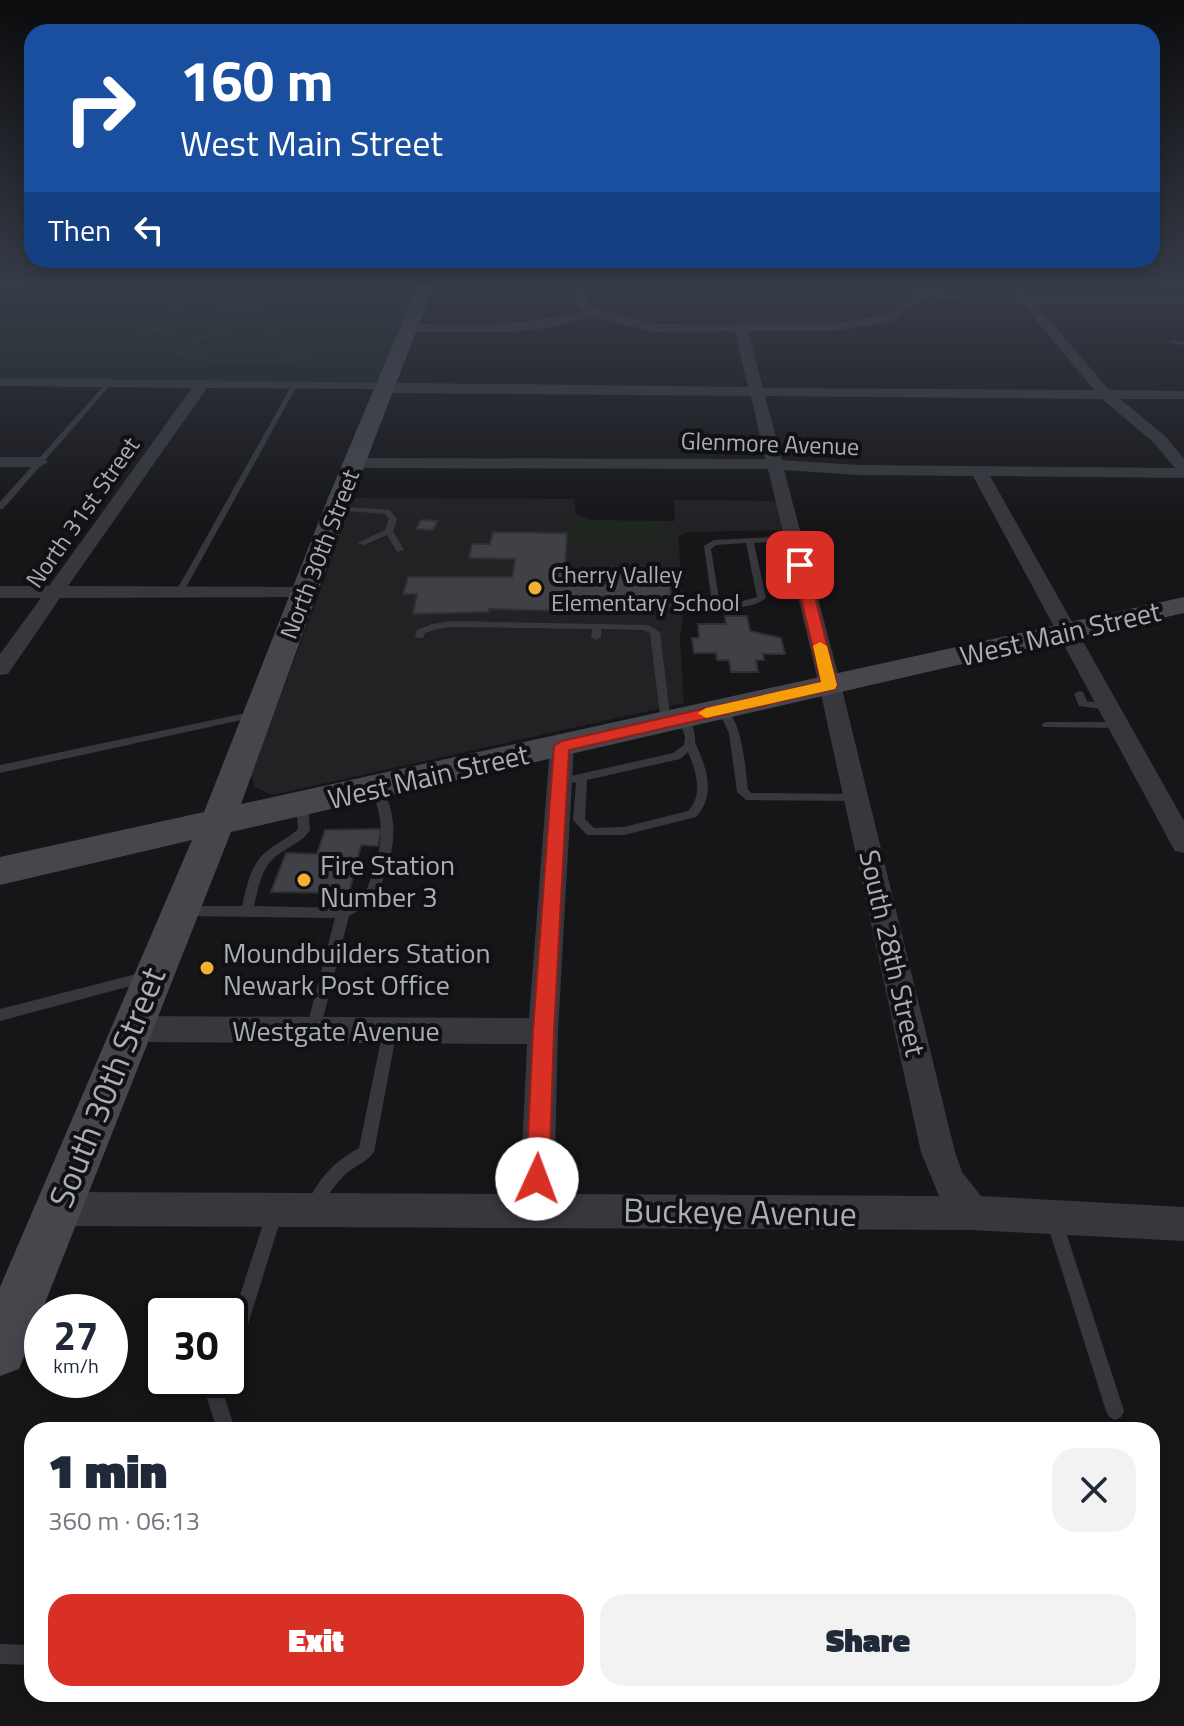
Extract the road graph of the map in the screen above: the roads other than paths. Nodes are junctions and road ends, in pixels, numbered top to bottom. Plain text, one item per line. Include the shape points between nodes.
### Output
1 (394, 366) edge
2 (750, 366) edge
3 (1081, 366) edge
4 (0, 382) edge
5 (109, 383) junction
6 (203, 383) junction
7 (295, 384) junction
8 (385, 389) junction
9 (756, 391) junction
10 (1105, 394) junction
11 (1184, 395) edge
12 (0, 462) edge
13 (40, 462) junction
14 (354, 463) junction
15 (775, 464) junction
16 (1184, 471) edge
17 (979, 472) junction
18 (0, 507) edge
19 (336, 508) junction
20 (389, 531) junction
21 (793, 538) junction
22 (361, 543) dead end
23 (750, 543) junction
24 (400, 550) dead end
25 (0, 592) edge
26 (55, 592) junction
27 (179, 593) junction
28 (304, 593) junction
29 (1184, 605) edge
30 (1066, 632) junction
31 (420, 636) dead end
32 (0, 669) edge
33 (830, 685) junction
34 (1079, 694) dead end
35 (723, 710) junction
36 (258, 714) junction
37 (1114, 716) junction
38 (1047, 725) dead end
39 (680, 727) junction
40 (562, 746) junction
41 (0, 769) edge
42 (571, 779) junction
43 (376, 788) junction
44 (856, 798) junction
45 (302, 805) junction
46 (217, 824) junction
47 (573, 834) junction
48 (1184, 844) edge
49 (0, 871) edge
50 (180, 910) junction
51 (247, 911) junction
52 (343, 913) junction
53 (152, 975) junction
54 (0, 1015) edge
55 (130, 1029) junction
56 (313, 1030) junction
57 (390, 1030) junction
58 (543, 1031) junction
59 (56, 1209) junction
60 (276, 1209) junction
61 (313, 1209) junction
62 (536, 1209) junction
63 (972, 1213) junction
64 (1053, 1217) junction
65 (1184, 1224) edge
66 (248, 1297) edge
67 (0, 1350) edge
68 (216, 1398) edge
69 (1115, 1411) dead end
70 (224, 1422) edge
71 (0, 1654) edge
72 (24, 1655) edge

1 - 8 street, North 30th Street
2 - 9 street, South 28th Street
3 - 10 street
4 - 5 street
5 - 6 street
5 - 13 lane
6 - 7 street
6 - 26 street, North 31st Street
7 - 8 street
7 - 27 lane
8 - 9 street
8 - 14 street, North 30th Street
9 - 10 street
9 - 15 street, South 28th Street
10 - 11 street
10 - 16 street via 1150,431
12 - 13 street
13 - 18 lane
14 - 15 street, Glenmore Avenue
14 - 19 street, North 30th Street
15 - 17 street, Glenmore Avenue
15 - 21 street, South 28th Street
16 - 17 street, Glenmore Avenue
17 - 30 street
19 - 20 lane via 387,512 393,519
19 - 28 street, North 30th Street
20 - 22 lane
20 - 24 lane
21 - 23 lane
21 - 33 street, South 28th Street
23 - 23 lane via 762,598 755,603 715,601 707,548 714,543
25 - 26 street
26 - 27 street
26 - 32 street, North 31st Street
27 - 28 street
28 - 36 street, North 30th Street
29 - 30 street, West Main Street
30 - 33 street, West Main Street
30 - 37 street
31 - 39 lane via 435,626 452,624 597,631 645,627 655,632
33 - 35 street, West Main Street
33 - 44 street, South 28th Street
34 - 37 lane via 1083,704
35 - 39 street, West Main Street
35 - 44 lane via 734,733 743,792 750,797
36 - 41 lane
36 - 46 street, North 30th Street
37 - 38 lane
37 - 48 street
39 - 40 street, West Main Street
39 - 42 lane via 689,746 676,756
39 - 47 lane via 698,760 700,807 692,814 638,828
40 - 42 street
40 - 43 street, West Main Street
42 - 47 street
43 - 45 street, West Main Street
43 - 52 lane via 390,823 382,862 369,900
44 - 63 street, South 28th Street via 938,1152 949,1182
45 - 46 street, West Main Street
45 - 51 lane via 304,830 269,854 258,870
46 - 49 street, West Main Street
46 - 50 street, South 30th Street
47 - 58 street
50 - 51 lane
50 - 53 street, South 30th Street
51 - 52 lane
52 - 56 lane
53 - 54 lane
53 - 55 street, South 30th Street
55 - 56 street, Westgate Avenue
55 - 59 street, South 30th Street
56 - 57 street, Westgate Avenue
57 - 58 street, Westgate Avenue
57 - 61 lane via 366,1152 329,1176
58 - 62 street
59 - 60 street, Buckeye Avenue
59 - 67 street, South 30th Street
60 - 61 street, Buckeye Avenue
60 - 66 lane
61 - 62 street, Buckeye Avenue
62 - 63 street, Buckeye Avenue
63 - 64 street, Buckeye Avenue
64 - 65 street, Buckeye Avenue
64 - 69 lane
68 - 70 lane
71 - 72 lane

